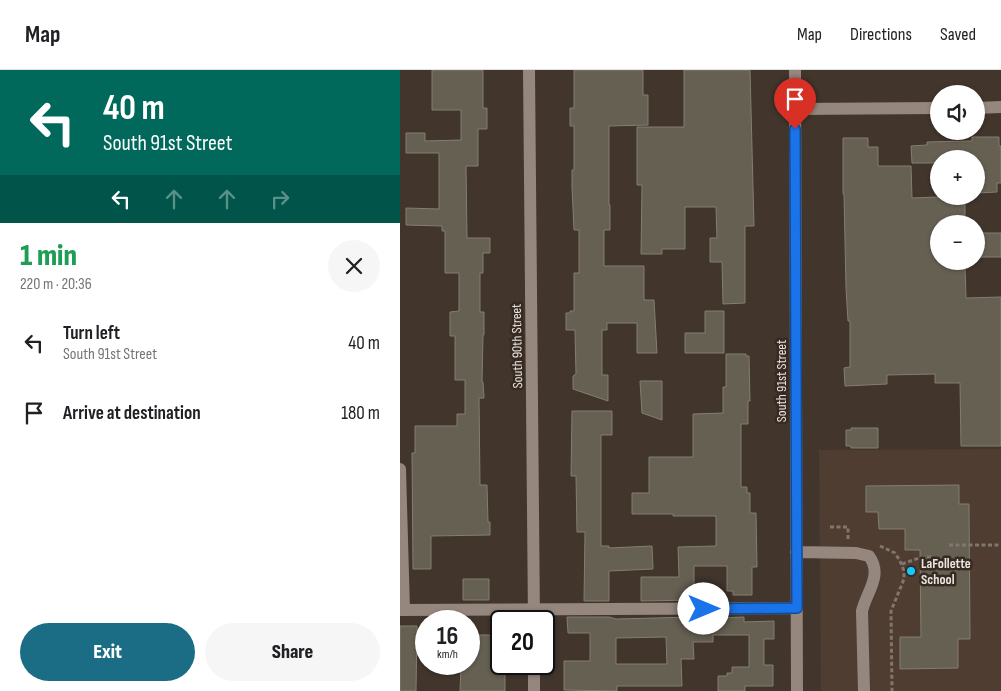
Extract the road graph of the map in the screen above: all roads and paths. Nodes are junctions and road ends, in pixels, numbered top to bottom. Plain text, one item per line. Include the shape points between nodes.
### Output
1 (529, 70) edge
2 (795, 70) edge
3 (1001, 107) edge
4 (930, 108) edge
5 (985, 108) edge
6 (795, 109) junction
7 (400, 469) edge
8 (830, 527) dead end
9 (856, 543) dead end
10 (872, 543) dead end
11 (949, 545) dead end
12 (1001, 545) edge
13 (796, 552) junction
14 (931, 557) dead end
15 (902, 564) junction
16 (797, 608) junction
17 (402, 610) edge
18 (534, 610) edge
19 (490, 613) edge
20 (555, 614) edge
21 (534, 675) edge
22 (534, 691) edge
23 (797, 691) edge
24 (864, 691) edge
25 (892, 691) edge

1 - 18 street, South 90th Street
2 - 6 street, South 91st Street
3 - 5 street
4 - 6 street
6 - 13 street, South 91st Street
7 - 17 street
8 - 9 path via 848,527 848,543
10 - 15 path via 895,553
11 - 12 path
13 - 16 street, South 91st Street
13 - 24 street via 856,553 869,556 874,563 876,573 862,611
14 - 15 path
15 - 25 path via 904,579 891,611
16 - 20 street
16 - 23 street, South 91st Street
17 - 19 street
21 - 22 street

